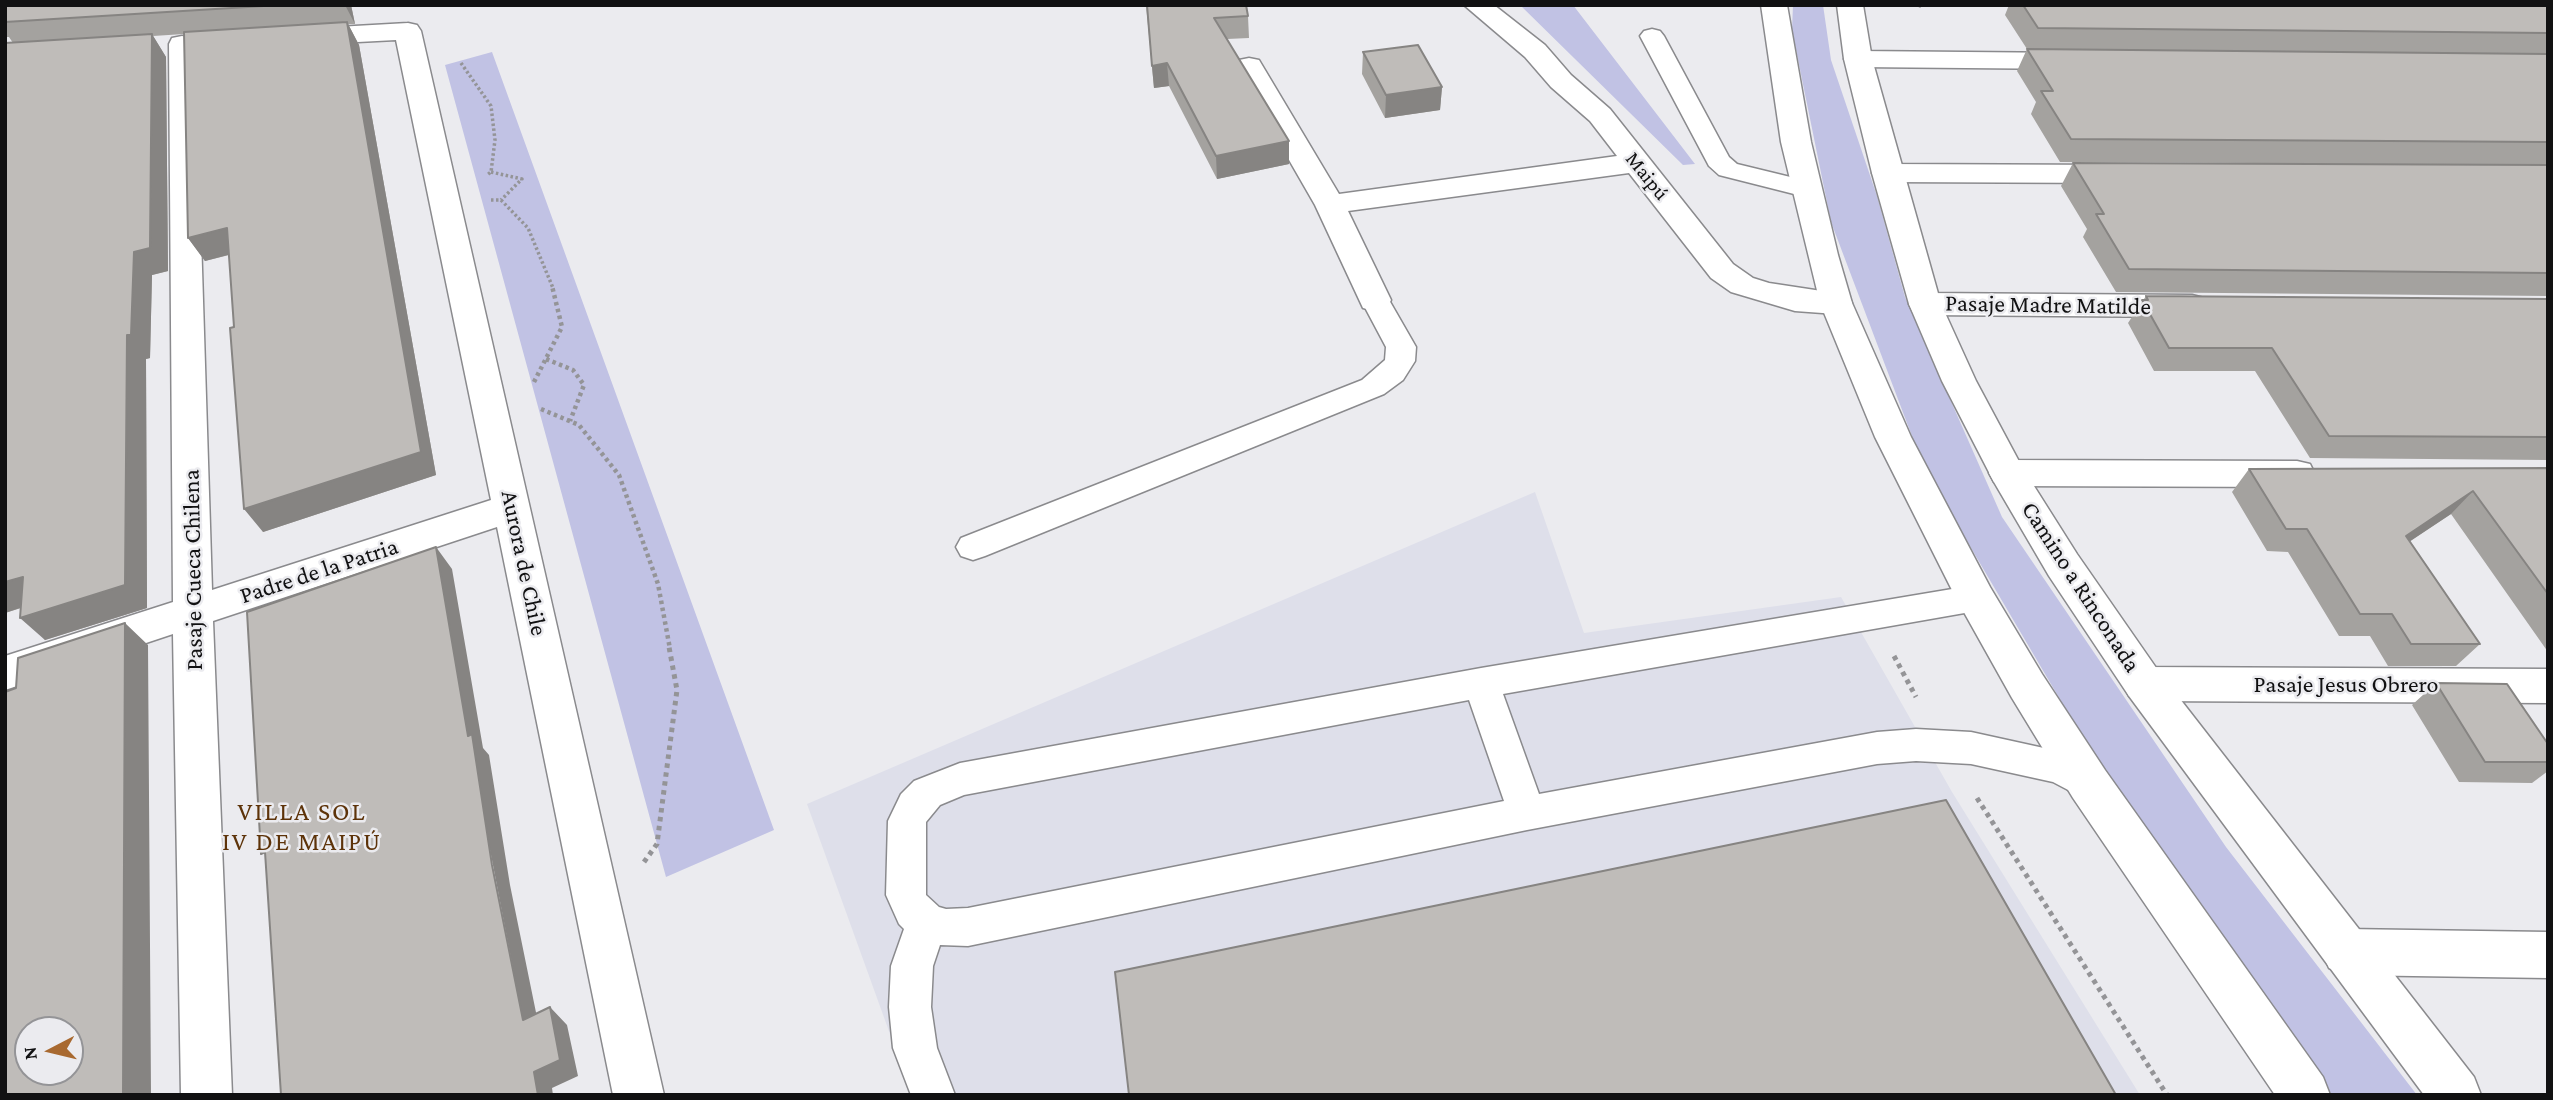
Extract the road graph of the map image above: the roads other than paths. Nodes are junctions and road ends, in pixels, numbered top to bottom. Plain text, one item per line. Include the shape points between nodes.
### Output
1 (1477, 5) edge
2 (1774, 5) edge
3 (1850, 5) edge
4 (1651, 36) dead end
5 (279, 39) edge
6 (210, 43) edge
7 (182, 44) junction
8 (155, 46) edge
9 (1858, 59) junction
10 (2100, 61) edge
11 (1249, 66) dead end
12 (1636, 163) junction
13 (1887, 173) junction
14 (2142, 174) edge
15 (1806, 189) junction
16 (1330, 205) junction
17 (1375, 300) joint
18 (1836, 303) junction
19 (1925, 304) junction
20 (2227, 307) edge
21 (2007, 473) junction
22 (2328, 474) edge
23 (512, 508) junction
24 (972, 547) dead end
25 (1976, 598) junction
26 (193, 612) junction
27 (5, 673) edge
28 (1481, 683) junction
29 (2144, 684) junction
30 (2548, 686) edge
31 (2089, 784) junction
32 (1527, 813) junction
33 (927, 922) junction
34 (2346, 952) junction
35 (2548, 955) edge
36 (207, 1095) edge
37 (639, 1095) edge
38 (933, 1095) edge
39 (2305, 1095) edge
40 (2456, 1095) edge

1 - 12 street, Maipú via 1535,51 1600,115
2 - 15 street
3 - 9 street, Camino a Rinconada
4 - 15 lane via 1718,161 1728,170
5 - 23 street, Aurora de Chile via 413,21 446,203
6 - 7 street
7 - 8 street
7 - 26 street, Pasaje Cueca Chilena
9 - 10 street
9 - 13 street, Camino a Rinconada
11 - 16 street
12 - 16 street
12 - 18 street, Maipú via 1722,271 1761,292
13 - 14 street
13 - 19 street, Camino a Rinconada
15 - 18 street
16 - 17 street
17 - 24 lane via 1401,347 1400,361 1392,373 1373,387
18 - 25 street via 1893,437
19 - 20 street, Pasaje Madre Matilde
19 - 21 street, Camino a Rinconada
21 - 22 street
21 - 29 street, Camino a Rinconada
23 - 26 street, Padre de la Patria
23 - 37 street, Aurora de Chile
25 - 28 lane
25 - 31 street
26 - 27 street, Padre de la Patria
26 - 36 street, Pasaje Cueca Chilena
28 - 32 lane
28 - 33 lane via 943,784 927,793 907,821 906,895 914,911
29 - 30 street, Pasaje Jesus Obrero
29 - 34 street, Camino a Rinconada
31 - 32 lane via 2062,768 2009,754 1916,744
31 - 39 street
32 - 33 lane via 968,927 946,928
33 - 38 lane via 912,966 910,1007 915,1048
34 - 35 street
34 - 40 street, Camino a Rinconada

